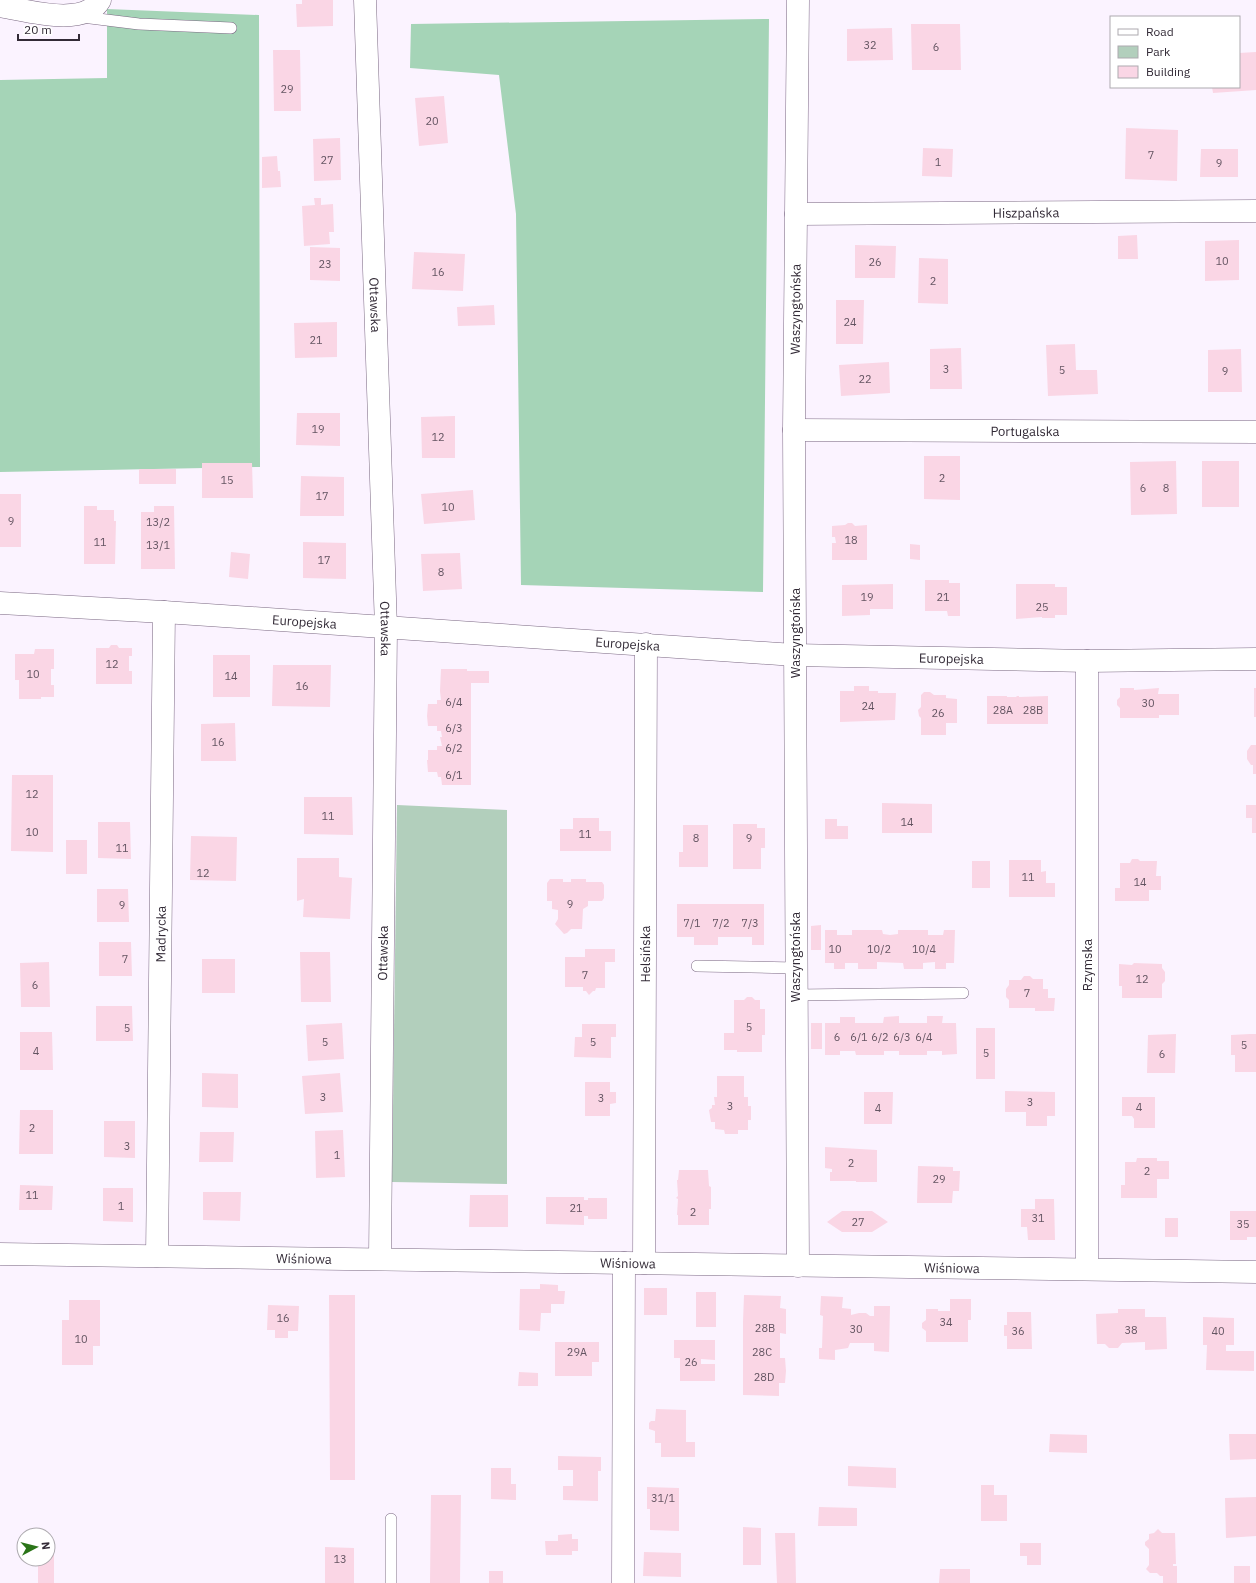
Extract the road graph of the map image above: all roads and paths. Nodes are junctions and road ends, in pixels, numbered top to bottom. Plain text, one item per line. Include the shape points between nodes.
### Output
1 (100, 0) edge
2 (365, 0) edge
3 (798, 0) edge
4 (0, 6) edge
5 (76, 16) junction
6 (232, 28) dead end
7 (1256, 211) edge
8 (796, 214) junction
9 (794, 430) junction
10 (1256, 432) edge
11 (0, 603) edge
12 (164, 612) junction
13 (386, 628) junction
14 (646, 644) junction
15 (794, 655) junction
16 (1256, 659) edge
17 (1086, 661) junction
18 (697, 966) dead end
19 (796, 968) junction
20 (963, 993) dead end
21 (795, 995) junction
22 (0, 1254) edge
23 (157, 1256) junction
24 (380, 1258) junction
25 (634, 1263) junction
26 (798, 1266) junction
27 (1087, 1269) junction
28 (1256, 1272) edge
29 (391, 1519) dead end
30 (391, 1583) edge
31 (623, 1583) edge

1 - 5 street via 97,6
2 - 13 street, Ottawska
3 - 8 street, Waszyngtońska
4 - 5 street via 53,16
5 - 6 lane via 139,24
7 - 8 street, Hiszpańska
8 - 9 street, Waszyngtońska
9 - 10 street, Portugalska
9 - 15 street, Waszyngtońska
11 - 12 street, Europejska
12 - 13 street, Europejska
12 - 23 street, Madrycka
13 - 14 street, Europejska
13 - 24 street, Ottawska
14 - 15 street, Europejska
14 - 25 street, Helsińska
15 - 17 street, Europejska
15 - 19 street, Waszyngtońska
16 - 17 street, Europejska
17 - 27 street, Rzymska
18 - 19 lane
19 - 21 street, Waszyngtońska
20 - 21 lane
21 - 26 street, Waszyngtońska
22 - 23 street, Wiśniowa
23 - 24 street, Wiśniowa
24 - 25 street, Wiśniowa
25 - 26 street, Wiśniowa
25 - 31 street, Helsińska
26 - 27 street, Wiśniowa
27 - 28 street, Wiśniowa
29 - 30 lane

